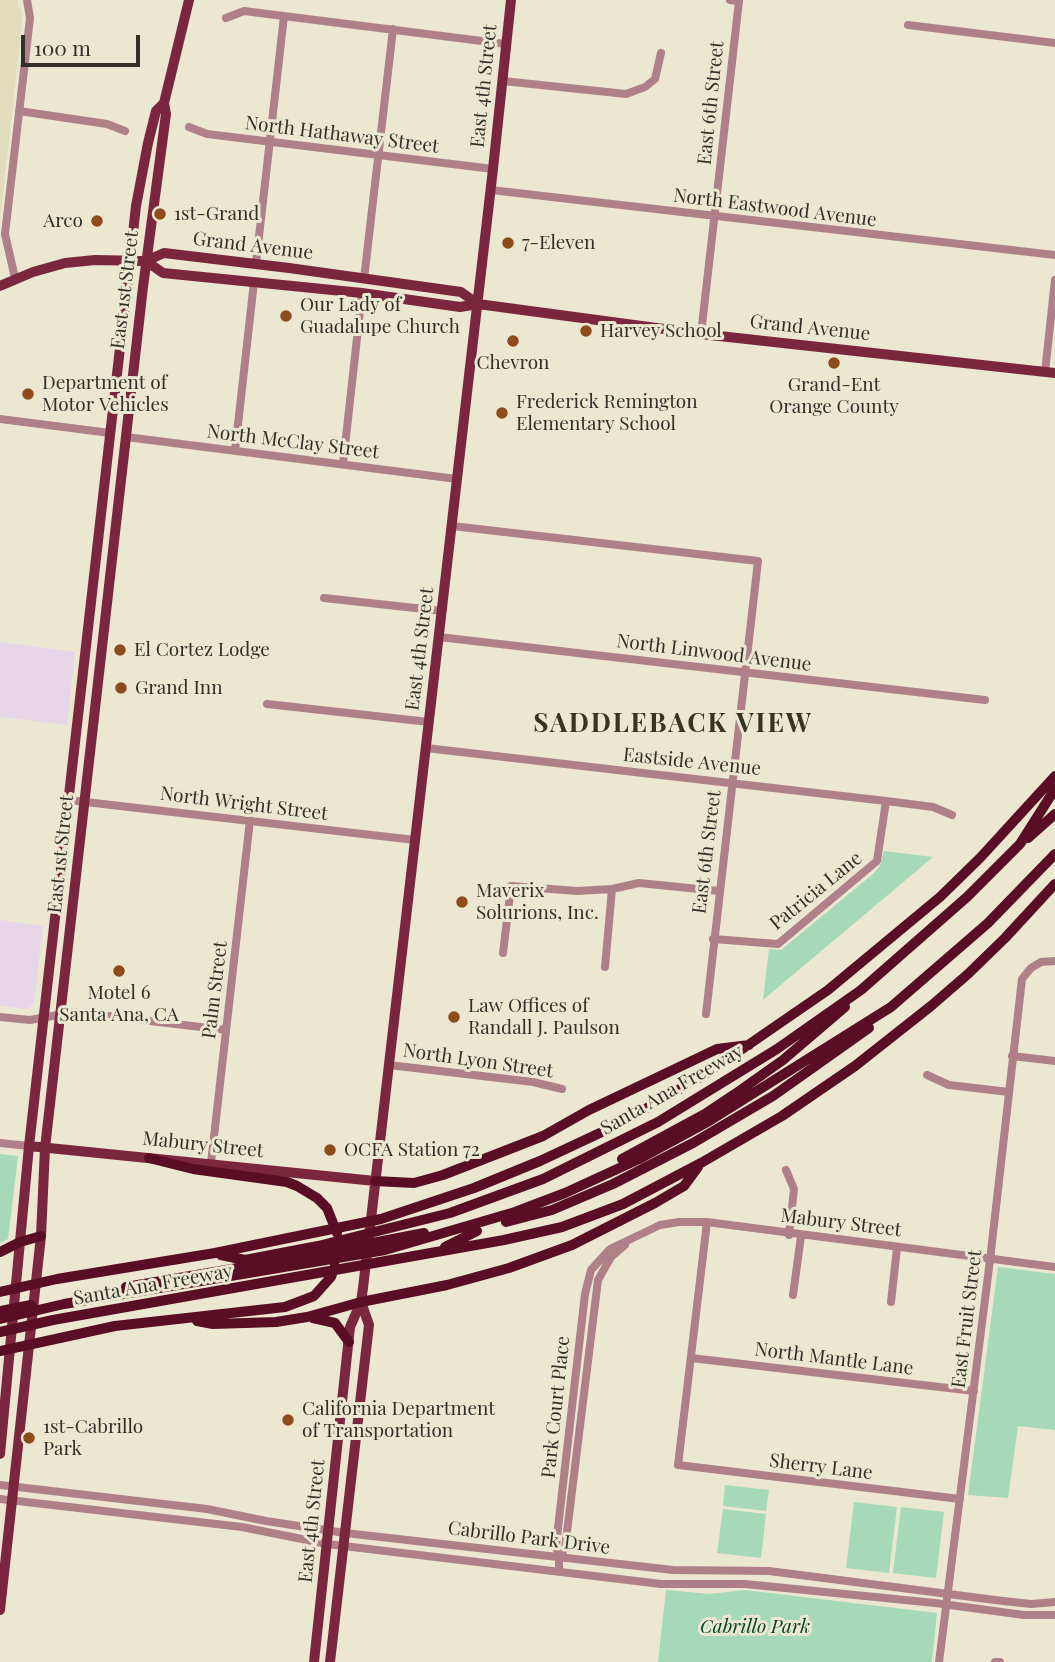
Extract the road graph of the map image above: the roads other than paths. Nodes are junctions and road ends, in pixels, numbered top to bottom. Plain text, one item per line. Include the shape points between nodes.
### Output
1 (27, 0) edge
2 (189, 0) edge
3 (511, 0) edge
4 (730, 0) edge
5 (738, 1) edge
6 (284, 16) junction
7 (226, 18) dead end
8 (908, 25) dead end
9 (393, 29) junction
10 (1055, 43) edge
11 (506, 44) junction
12 (660, 53) dead end
13 (503, 81) junction
14 (164, 103) junction
15 (19, 111) junction
16 (189, 127) dead end
17 (125, 131) dead end
18 (270, 142) junction
19 (379, 154) junction
20 (494, 169) junction
21 (491, 190) junction
22 (714, 217) junction
23 (1055, 255) edge
24 (130, 260) junction
25 (146, 261) junction
26 (256, 263) junction
27 (15, 278) junction
28 (364, 279) junction
29 (1055, 280) edge
30 (254, 282) junction
31 (0, 286) edge
32 (362, 293) junction
33 (478, 303) junction
34 (701, 334) junction
35 (1050, 373) edge
36 (0, 419) edge
37 (110, 433) junction
38 (126, 437) junction
39 (235, 451) junction
40 (343, 464) junction
41 (457, 479) junction
42 (118, 507) junction
43 (452, 526) junction
44 (324, 598) dead end
45 (442, 611) junction
46 (439, 637) junction
47 (745, 672) junction
48 (985, 700) dead end
49 (267, 704) dead end
50 (429, 722) junction
51 (426, 748) junction
52 (1055, 776) edge
53 (731, 782) junction
54 (1055, 789) edge
55 (68, 800) junction
56 (85, 801) junction
57 (886, 801) junction
58 (1055, 814) edge
59 (952, 816) dead end
60 (250, 820) junction
61 (415, 840) junction
62 (1020, 844) junction
63 (1055, 854) edge
64 (1055, 884) edge
65 (612, 889) junction
66 (719, 891) junction
67 (713, 939) junction
68 (503, 953) dead end
69 (1055, 961) edge
70 (605, 967) dead end
71 (861, 990) junction
72 (891, 1007) junction
73 (706, 1014) dead end
74 (60, 1015) junction
75 (0, 1017) edge
76 (43, 1018) junction
77 (226, 1030) junction
78 (753, 1044) junction
79 (1013, 1056) junction
80 (1055, 1061) edge
81 (389, 1065) junction
82 (927, 1075) dead end
83 (562, 1089) dead end
84 (1009, 1092) junction
85 (707, 1118) junction
86 (0, 1143) edge
87 (29, 1146) junction
88 (45, 1148) junction
89 (149, 1158) junction
90 (211, 1163) junction
91 (701, 1163) junction
92 (786, 1170) dead end
93 (375, 1181) junction
94 (707, 1222) junction
95 (789, 1235) junction
96 (41, 1236) junction
97 (801, 1236) junction
98 (20, 1242) junction
99 (897, 1248) junction
100 (0, 1252) edge
101 (437, 1252) junction
102 (215, 1254) junction
103 (990, 1260) junction
104 (601, 1264) joint
105 (1055, 1267) edge
106 (0, 1292) edge
107 (793, 1296) dead end
108 (361, 1302) junction
109 (891, 1302) dead end
110 (0, 1311) edge
111 (307, 1317) junction
112 (0, 1319) edge
113 (187, 1319) junction
114 (0, 1332) edge
115 (349, 1342) junction
116 (0, 1351) edge
117 (691, 1357) junction
118 (974, 1391) junction
119 (0, 1454) edge
120 (0, 1485) edge
121 (13, 1486) junction
122 (0, 1499) edge
123 (960, 1499) junction
124 (12, 1500) junction
125 (329, 1530) junction
126 (345, 1533) junction
127 (327, 1544) junction
128 (343, 1546) junction
129 (559, 1558) junction
130 (559, 1570) junction
131 (791, 1573) junction
132 (789, 1588) junction
133 (948, 1593) junction
134 (1055, 1602) edge
135 (947, 1605) junction
136 (0, 1610) edge
137 (1055, 1615) edge
138 (314, 1662) edge
139 (330, 1662) edge
140 (939, 1662) edge

1 - 15 street via 30,18
2 - 14 main road, East 1st Street
3 - 11 main road, East 4th Street
4 - 5 street
5 - 22 street, East 6th Street
6 - 7 street via 244,11
6 - 9 street
6 - 18 street
8 - 10 street
9 - 11 street
9 - 19 street
11 - 13 main road, East 4th Street
12 - 13 street via 655,79 626,94
13 - 20 main road, East 4th Street
14 - 24 main road, East 1st Street via 156,111 148,143
14 - 25 main road, East 1st Street
15 - 17 street via 107,124
15 - 27 street via 5,233
16 - 18 street, North Hathaway Street via 206,134
18 - 19 street, North Hathaway Street
18 - 26 street
19 - 20 street, North Hathaway Street
19 - 28 street
20 - 21 main road, East 4th Street
21 - 22 street, North Eastwood Avenue
21 - 33 main road, East 4th Street
22 - 23 street, North Eastwood Avenue
22 - 34 street, East 6th Street
24 - 25 main road, Grand Avenue
24 - 27 main road, Grand Avenue via 65,263
24 - 37 main road, East 1st Street
25 - 26 main road, Grand Avenue via 164,253
25 - 30 main road, Grand Avenue via 163,273
25 - 38 main road, East 1st Street
26 - 28 main road, Grand Avenue
27 - 31 main road, Grand Avenue
28 - 33 main road, Grand Avenue via 461,292
29 - 35 street
30 - 32 main road, Grand Avenue
30 - 39 street
32 - 33 main road, Grand Avenue via 460,307
32 - 40 street
33 - 34 main road, Grand Avenue
33 - 41 main road, East 4th Street
34 - 35 main road, Grand Avenue
36 - 37 street
37 - 42 main road via 119,447
37 - 55 main road, East 1st Street
38 - 39 street, North McClay Street
38 - 42 main road, East 1st Street
39 - 40 street, North McClay Street
40 - 41 street, North McClay Street
41 - 43 main road, East 4th Street
42 - 56 main road, East 1st Street
43 - 45 main road, East 4th Street
43 - 47 street, East 6th Street via 758,561
44 - 45 street
45 - 46 main road, East 4th Street
46 - 47 street, North Linwood Avenue
46 - 50 main road, East 4th Street
47 - 48 street, North Linwood Avenue
47 - 53 street, East 6th Street
49 - 50 street
50 - 51 main road, East 4th Street
51 - 53 street, Eastside Avenue
51 - 61 main road, East 4th Street
52 - 78 highway, Santa Ana Freeway via 940,897 828,990
53 - 57 street, Eastside Avenue
53 - 66 street, East 6th Street
54 - 62 highway, Santa Ana Freeway
55 - 56 street, North Wright Street
55 - 76 main road, East 1st Street
56 - 60 street, North Wright Street
56 - 74 main road, East 1st Street
57 - 59 street, Eastside Avenue via 933,807
57 - 67 street, Patricia Lane via 877,861 778,944
58 - 62 highway
60 - 61 street, North Wright Street
60 - 77 street, Palm Street
61 - 81 main road, East 4th Street
62 - 71 highway, Santa Ana Freeway
63 - 72 highway via 989,923
64 - 91 highway, Santa Ana Freeway via 968,974 894,1037 782,1116
65 - 66 street via 639,883
65 - 68 street via 511,886
65 - 70 street
66 - 67 street, East 6th Street
67 - 73 street
69 - 79 street, East Fruit Street via 1041,962 1022,979
71 - 85 highway via 830,1021
71 - 102 highway, Santa Ana Freeway via 777,1049 658,1122 543,1179 450,1213 331,1243 245,1260
72 - 85 highway
72 - 101 highway, Santa Ana Freeway via 866,1031 774,1096 693,1143 601,1189 551,1210 472,1232
74 - 76 street
74 - 77 street via 74,1012
74 - 88 main road, East 1st Street
75 - 76 street
76 - 87 main road, East 1st Street
77 - 90 street, Palm Street
78 - 93 highway via 717,1049 543,1136 443,1175 414,1183
78 - 102 highway, Santa Ana Freeway via 619,1124 474,1188 381,1219
79 - 80 street
79 - 84 street, East Fruit Street
81 - 83 street, North Lyon Street
81 - 93 main road, East 4th Street
82 - 84 street via 948,1085
84 - 103 street, East Fruit Street
85 - 110 highway via 562,1188 450,1226 369,1245
85 - 112 highway via 639,1159 565,1193 452,1232 385,1250
86 - 87 street
87 - 88 main road, Mabury Street
87 - 98 main road, East 1st Street
88 - 89 main road, Mabury Street
88 - 96 main road, East 1st Street
89 - 90 main road, Mabury Street
89 - 113 highway via 287,1182 327,1208 340,1248 331,1277 314,1297 285,1307
90 - 93 main road, Mabury Street
91 - 101 highway, Santa Ana Freeway via 623,1204 562,1227
91 - 108 highway via 684,1186 572,1245 447,1285
92 - 95 street via 794,1189
93 - 108 main road, East 4th Street
94 - 95 street, Mabury Street
94 - 104 street, Mabury Street via 660,1225 610,1249
94 - 117 street
95 - 97 street, Mabury Street
96 - 98 highway
96 - 121 main road, East 1st Street
97 - 99 street, Mabury Street
97 - 107 street
98 - 100 highway
98 - 119 main road, East 1st Street
99 - 103 street, Mabury Street
99 - 109 street
101 - 114 highway, Santa Ana Freeway
102 - 106 highway, Santa Ana Freeway
103 - 105 street, Mabury Street
103 - 118 street, East Fruit Street
104 - 129 street, Park Court Place via 588,1278 585,1294 556,1545
108 - 111 highway
108 - 115 main road, East 4th Street
108 - 126 main road, East 4th Street via 369,1325
111 - 113 highway via 213,1324
111 - 115 highway via 335,1323
113 - 116 highway via 82,1332
115 - 125 main road, East 4th Street
117 - 118 street, North Mantle Lane
117 - 123 street, Sherry Lane via 678,1465
118 - 123 street, East Fruit Street
120 - 121 street, Cabrillo Park Drive
121 - 124 main road, East 1st Street
121 - 125 street, Cabrillo Park Drive via 207,1509
122 - 124 street, Cabrillo Park Drive
123 - 133 street, East Fruit Street
124 - 127 street, Cabrillo Park Drive via 242,1527
124 - 136 main road, East 1st Street
125 - 126 street, Cabrillo Park Drive
125 - 127 main road, East 4th Street
126 - 128 main road, East 4th Street
126 - 129 street, Cabrillo Park Drive
127 - 128 street, Cabrillo Park Drive
127 - 138 main road, East 4th Street
128 - 130 street, Cabrillo Park Drive
128 - 139 main road, East 4th Street
129 - 130 street, Park Court Place
129 - 131 street, Cabrillo Park Drive via 673,1570
130 - 132 street, Cabrillo Park Drive via 661,1584
131 - 132 street
131 - 133 street, Cabrillo Park Drive
132 - 135 street, Cabrillo Park Drive
133 - 134 street, Cabrillo Park Drive via 1031,1604
133 - 135 street, East Fruit Street
135 - 137 street, Cabrillo Park Drive
135 - 140 street, East Fruit Street

